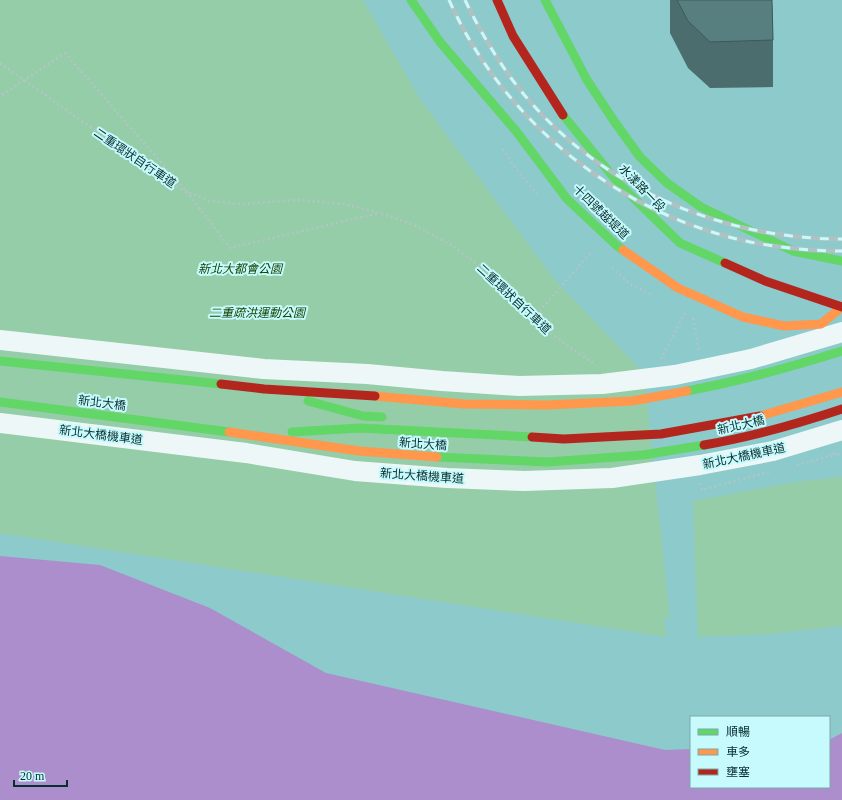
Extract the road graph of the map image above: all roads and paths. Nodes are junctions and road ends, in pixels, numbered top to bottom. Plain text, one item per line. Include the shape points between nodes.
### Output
1 (411, 0) edge
2 (497, 0) edge
3 (545, 0) edge
4 (0, 63) edge
5 (24, 80) junction
6 (2, 95) dead end
7 (187, 192) junction
8 (380, 213) junction
9 (592, 251) dead end
10 (842, 261) edge
11 (842, 307) edge
12 (685, 313) dead end
13 (693, 318) dead end
14 (533, 319) junction
15 (842, 332) edge
16 (0, 340) edge
17 (842, 351) edge
18 (699, 353) dead end
19 (0, 361) edge
20 (657, 365) dead end
21 (598, 366) dead end
22 (264, 389) junction
23 (842, 392) edge
24 (0, 402) edge
25 (842, 409) edge
26 (394, 418) dead end
27 (0, 423) edge
28 (842, 430) edge
29 (248, 434) junction
30 (830, 452) dead end
31 (842, 455) edge

1 - 11 main road, 十四號越堤道 via 440,42 516,131 567,199 616,246 678,288 743,317 784,326 821,324
2 - 11 main road, 水漾路一段 via 513,36 560,112 619,184 680,243 765,281
3 - 10 main road, 水漾路一段 via 587,80 640,157 667,183 701,207 793,251
4 - 5 path, 二重環狀自行車道
5 - 6 path
5 - 7 path, 二重環狀自行車道 via 168,182
5 - 7 path via 65,53
7 - 8 path, 二重環狀自行車道 via 210,201 241,204 299,200 344,204
7 - 8 path via 230,248
8 - 14 path, 二重環狀自行車道 via 414,225 451,245 485,270
9 - 14 path
12 - 20 path
13 - 18 path
14 - 21 path, 二重環狀自行車道
15 - 16 street via 751,359 675,374 602,384 519,386 264,369
17 - 22 main road via 782,370 715,386 632,401 547,406 464,404
19 - 22 main road
22 - 26 main road via 363,416
23 - 29 main road via 757,417 661,434 564,439 360,428
24 - 29 main road, 新北大橋
25 - 29 main road, 新北大橋 via 801,423 727,441 643,455 548,462 358,451
27 - 28 street, 新北大橋機車道 via 246,453 355,471 447,478 524,480 612,478 700,465 773,451
30 - 31 path

